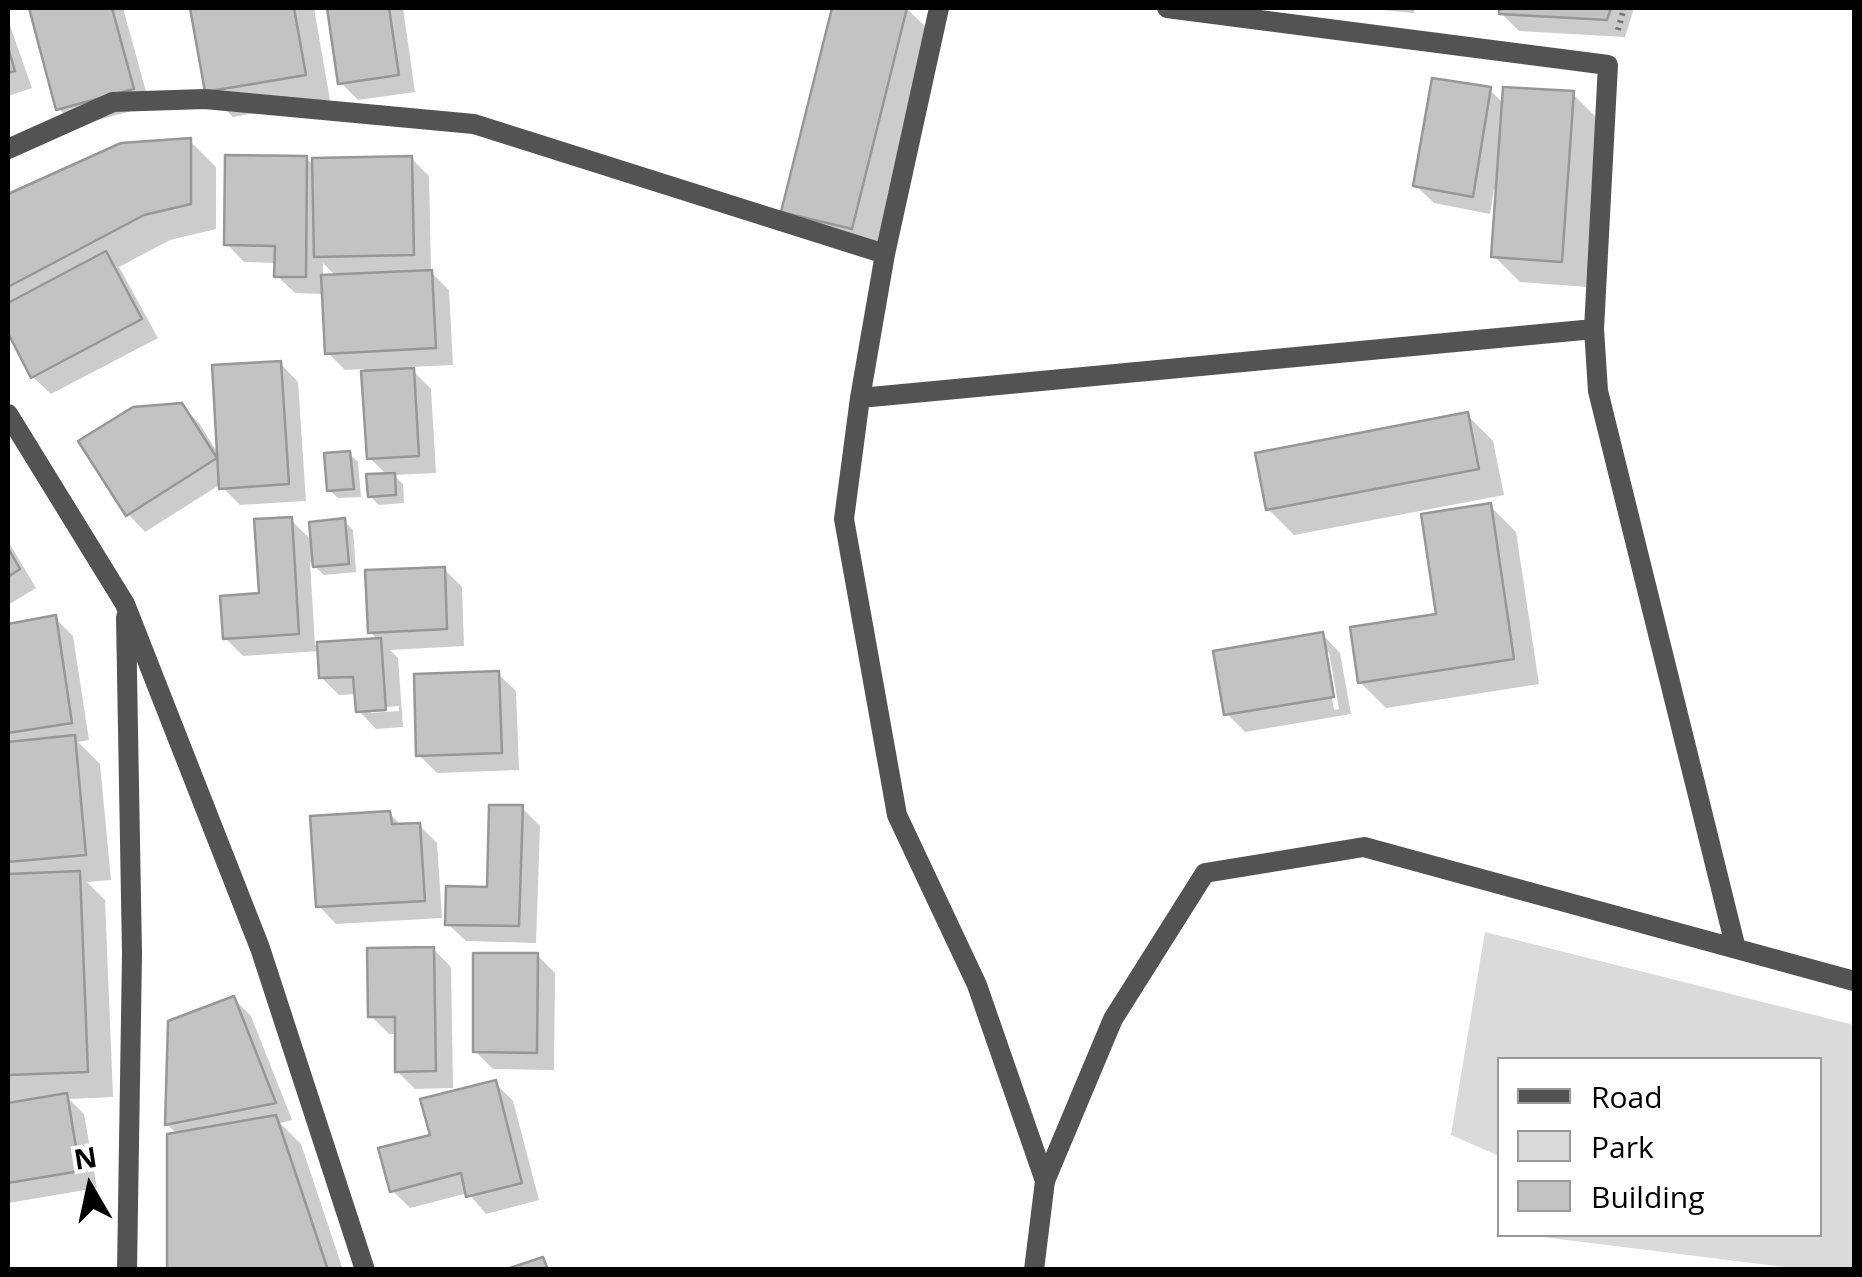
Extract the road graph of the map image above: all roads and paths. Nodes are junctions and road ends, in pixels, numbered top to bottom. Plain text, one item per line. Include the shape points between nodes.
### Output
1 (940, 8) edge
2 (1167, 8) edge
3 (8, 148) edge
4 (885, 254) junction
5 (1594, 330) junction
6 (860, 398) junction
7 (8, 414) edge
8 (126, 604) junction
9 (1736, 949) junction
10 (1854, 981) edge
11 (1044, 1181) junction
12 (127, 1270) edge
13 (365, 1270) edge
14 (1034, 1270) edge

1 - 4 street
2 - 5 street via 1608,65
3 - 4 street via 112,102 205,98 474,124
4 - 6 street
5 - 6 street
5 - 9 street via 1598,391
6 - 11 street via 844,519 897,815 977,985
7 - 8 street
8 - 12 street via 132,954
8 - 13 street via 260,948
9 - 10 street
9 - 11 street via 1364,848 1204,873 1114,1019
11 - 14 street

